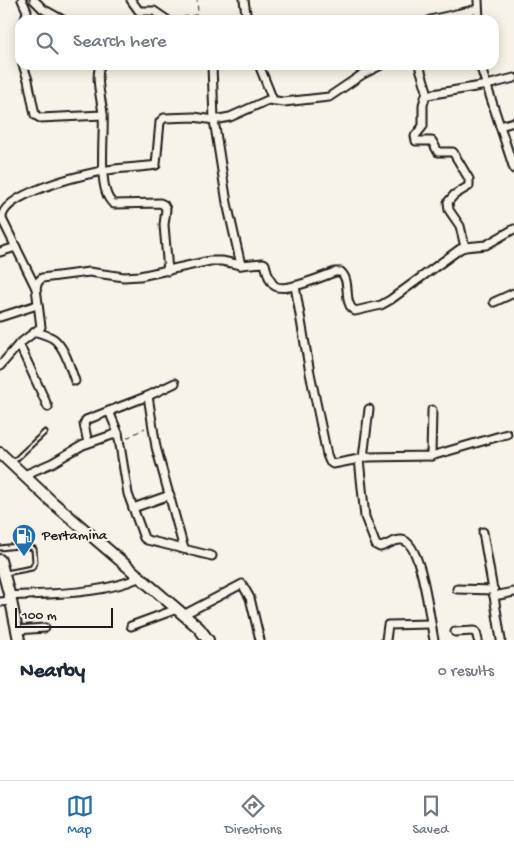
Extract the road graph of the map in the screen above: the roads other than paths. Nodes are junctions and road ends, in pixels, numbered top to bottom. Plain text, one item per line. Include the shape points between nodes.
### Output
1 (22, 0) edge
2 (34, 0) edge
3 (131, 0) edge
4 (244, 0) edge
5 (478, 0) edge
6 (478, 9) junction
7 (26, 15) edge
8 (54, 15) edge
9 (160, 15) edge
10 (246, 15) edge
11 (452, 15) edge
12 (479, 15) edge
13 (25, 70) edge
14 (99, 70) edge
15 (212, 70) edge
16 (261, 70) edge
17 (370, 70) edge
18 (420, 70) edge
19 (482, 70) edge
20 (514, 78) edge
21 (487, 85) junction
22 (427, 95) junction
23 (273, 100) junction
24 (103, 114) junction
25 (214, 120) junction
26 (514, 122) edge
27 (500, 126) junction
28 (514, 169) edge
29 (103, 171) junction
30 (514, 230) edge
31 (465, 247) junction
32 (16, 248) junction
33 (0, 252) edge
34 (241, 265) junction
35 (168, 271) junction
36 (295, 286) junction
37 (36, 288) junction
38 (514, 293) edge
39 (494, 302) dead end
40 (37, 305) junction
41 (0, 317) edge
42 (37, 332) junction
43 (19, 344) junction
44 (0, 366) edge
45 (76, 381) dead end
46 (175, 384) dead end
47 (148, 396) junction
48 (48, 407) dead end
49 (369, 409) dead end
50 (432, 410) dead end
51 (109, 411) junction
52 (45, 432) dead end
53 (118, 433) junction
54 (507, 434) dead end
55 (88, 443) junction
56 (0, 452) edge
57 (431, 456) junction
58 (361, 459) junction
59 (12, 462) junction
60 (24, 475) junction
61 (170, 495) junction
62 (133, 508) junction
63 (483, 532) dead end
64 (0, 548) edge
65 (184, 549) junction
66 (212, 556) dead end
67 (1, 567) edge
68 (141, 577) junction
69 (457, 589) dead end
70 (514, 592) edge
71 (494, 593) junction
72 (10, 598) junction
73 (0, 602) edge
74 (180, 612) junction
75 (430, 624) junction
76 (131, 626) dead end
77 (45, 628) dead end
78 (455, 632) dead end
79 (18, 635) edge
80 (208, 640) edge
81 (260, 640) edge
82 (386, 640) edge
83 (434, 640) edge
84 (478, 640) edge
85 (502, 640) edge

1 - 7 street
2 - 8 street
3 - 9 street via 139,10 154,10
4 - 10 street
5 - 6 street
6 - 11 street
6 - 12 street
13 - 24 street via 35,115 40,118
14 - 24 street
15 - 25 street
16 - 23 street
17 - 23 street via 324,99
18 - 22 street
19 - 21 street
20 - 21 street
21 - 22 street
21 - 27 street
22 - 31 street via 423,105 423,126 415,138 420,142 432,141 438,152 453,152 470,181 448,202 460,226
23 - 25 street
24 - 29 street
25 - 29 street via 164,118 160,122 156,165
25 - 34 street
26 - 27 street
27 - 28 street
29 - 32 street via 40,189 15,200 4,210 2,219
29 - 35 street via 107,193 114,204 164,205
30 - 31 street via 486,245
31 - 36 street via 381,305 355,311 350,306 346,278 341,272
32 - 33 street
32 - 37 street
34 - 35 street via 222,261
34 - 36 street via 263,263 274,285
35 - 37 street via 124,277 89,272 48,277 42,278
36 - 58 street via 327,456 333,464
37 - 40 street
38 - 39 street
40 - 41 street
40 - 42 street via 41,327
42 - 43 street
42 - 45 street via 55,339
43 - 44 street
43 - 48 street
46 - 47 street
47 - 51 street
47 - 61 street via 158,456
49 - 58 street
50 - 57 street
51 - 53 street
51 - 55 street via 85,421
52 - 59 lane
53 - 55 street
53 - 62 street via 126,486
54 - 57 street
55 - 60 street
56 - 59 main road
57 - 58 street via 368,456
58 - 75 street via 362,500 371,536 380,547 402,540 411,546 426,591
59 - 60 main road
60 - 68 main road
61 - 62 street
61 - 65 street
62 - 65 street via 144,538
63 - 71 street
64 - 67 lane via 30,546 34,549 35,562 32,568
65 - 66 street
67 - 72 main road
68 - 72 street via 126,584 87,592
68 - 74 main road
69 - 71 street
70 - 71 street
71 - 85 street
72 - 73 street
72 - 79 main road
74 - 76 street
74 - 80 main road
74 - 81 street via 242,584 250,598
75 - 82 street via 388,625
75 - 83 street
77 - 79 street
78 - 84 street via 474,631

